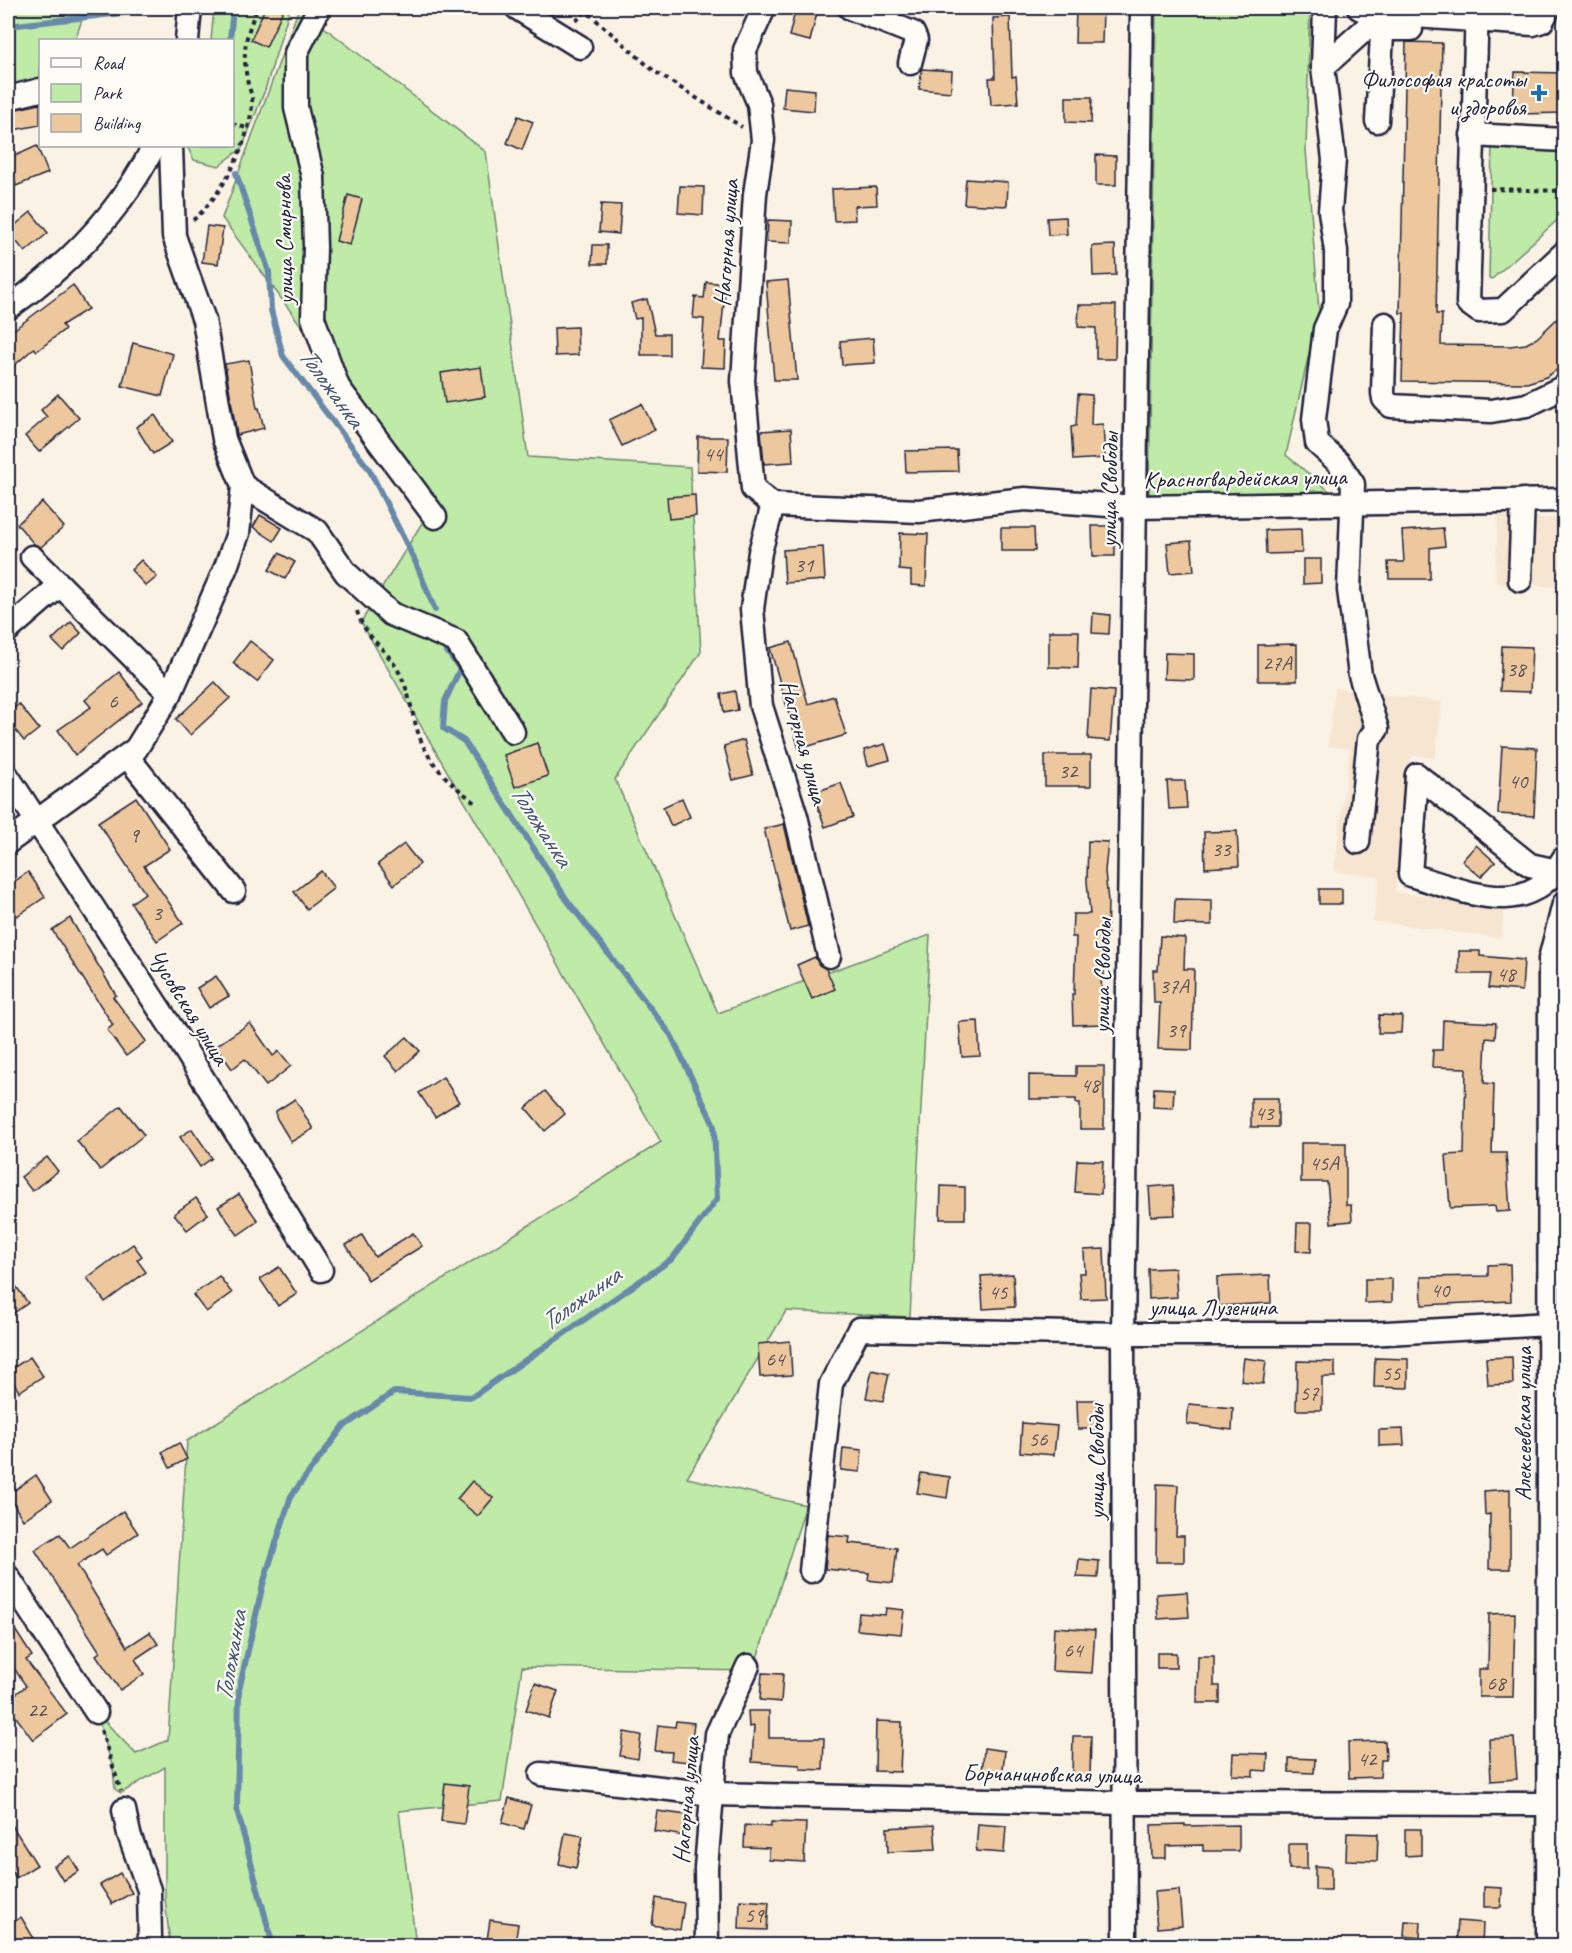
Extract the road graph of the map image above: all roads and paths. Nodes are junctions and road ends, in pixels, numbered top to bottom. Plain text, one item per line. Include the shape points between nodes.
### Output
1 (190, 8) edge
2 (257, 8) edge
3 (319, 8) edge
4 (517, 8) edge
5 (764, 8) edge
6 (850, 8) edge
7 (1142, 8) edge
8 (1325, 8) edge
9 (1359, 8) edge
10 (1554, 8) edge
11 (1382, 14) junction
12 (1477, 14) edge
13 (575, 37) joint
14 (186, 39) edge
15 (1475, 47) junction
16 (910, 63) dead end
17 (1323, 67) junction
18 (39, 90) edge
19 (8, 98) edge
20 (1377, 121) dead end
21 (234, 125) edge
22 (247, 128) junction
23 (1472, 135) junction
24 (763, 140) junction
25 (1564, 140) edge
26 (153, 147) edge
27 (171, 147) edge
28 (1470, 189) junction
29 (1564, 191) edge
30 (174, 236) junction
31 (1564, 253) edge
32 (8, 308) edge
33 (1385, 324) dead end
34 (1564, 387) edge
35 (243, 486) junction
36 (1523, 500) junction
37 (1564, 500) edge
38 (1353, 503) junction
39 (773, 505) junction
40 (1136, 507) junction
41 (435, 517) dead end
42 (32, 557) dead end
43 (1520, 580) dead end
44 (60, 585) junction
45 (355, 604) dead end
46 (8, 630) edge
47 (170, 694) junction
48 (513, 732) dead end
49 (131, 753) junction
50 (8, 777) edge
51 (477, 804) dead end
52 (38, 822) junction
53 (8, 842) edge
54 (1358, 842) dead end
55 (1562, 869) edge
56 (234, 891) dead end
57 (1564, 904) edge
58 (829, 956) dead end
59 (1557, 1011) edge
60 (321, 1269) dead end
61 (1557, 1328) edge
62 (1124, 1334) junction
63 (811, 1571) dead end
64 (8, 1577) edge
65 (748, 1666) dead end
66 (96, 1712) joint
67 (541, 1774) dead end
68 (712, 1794) junction
69 (1123, 1803) junction
70 (1557, 1804) edge
71 (124, 1810) joint
72 (146, 1946) edge
73 (706, 1946) edge
74 (1125, 1946) edge
75 (1548, 1946) edge

1 - 14 street
2 - 22 path via 243,45 253,100
3 - 41 street, улица Смирнова via 296,53 296,108 313,177 313,318 338,387
4 - 13 street
5 - 24 street, Нагорная улица via 745,50 746,73 759,104
6 - 16 street via 913,33 916,40
7 - 40 street, улица Свободы
8 - 17 street
9 - 11 street
10 - 12 street via 1542,21 1533,24
11 - 12 street
11 - 17 street
12 - 15 street
13 - 24 path via 586,11 654,71
15 - 20 street via 1457,31 1388,29 1380,42
15 - 23 street
17 - 38 street via 1334,160 1330,211 1336,251 1336,304 1325,329 1314,419 1317,443 1340,463 1353,484
18 - 19 street
21 - 22 path
22 - 30 path via 231,169 210,206
23 - 25 street
23 - 28 street
24 - 39 street, Нагорная улица via 755,194 743,381 753,489
26 - 32 street via 104,222 67,263
27 - 30 street
28 - 29 path
28 - 31 street via 1467,296 1472,308 1503,310
30 - 35 street via 204,320 224,439
33 - 34 street via 1383,393 1391,406 1491,411 1527,405
35 - 47 street via 235,541
35 - 48 street via 317,531 346,573 391,614 456,641
36 - 37 street, Красногвардейская улица
36 - 38 street, Красногвардейская улица
36 - 43 street
38 - 40 street, Красногвардейская улица
38 - 54 street via 1350,590 1360,675 1377,729 1369,739
39 - 40 street, Красногвардейская улица via 919,511 1026,499
39 - 58 street, Нагорная улица via 760,552 752,609 761,706 796,816
40 - 62 street, улица Свободы
42 - 44 street
44 - 46 street
44 - 47 street
45 - 51 path via 361,625 398,669 410,697 417,731 432,764
47 - 49 street
49 - 52 street
49 - 56 street
50 - 52 street, Чусовская улица
52 - 53 street
52 - 60 street, Чусовская улица
55 - 55 street via 1523,896 1497,899 1410,875 1417,775 1530,865
57 - 59 street, Алексеевская улица via 1550,959
59 - 61 street, Алексеевская улица
61 - 62 street, улица Лузенина via 1368,1334
61 - 70 street, Алексеевская улица
62 - 63 street, улица Лузенина via 859,1329 831,1384
62 - 69 street, улица Свободы
64 - 66 street
65 - 68 street, Нагорная улица via 717,1734
66 - 71 path
67 - 68 street, Борчаниновская улица
68 - 69 street, Борчаниновская улица
68 - 73 street, Нагорная улица via 706,1868
69 - 70 street, Борчаниновская улица
69 - 74 street, улица Свободы
70 - 75 street, Алексеевская улица
71 - 72 street via 149,1890 150,1939

